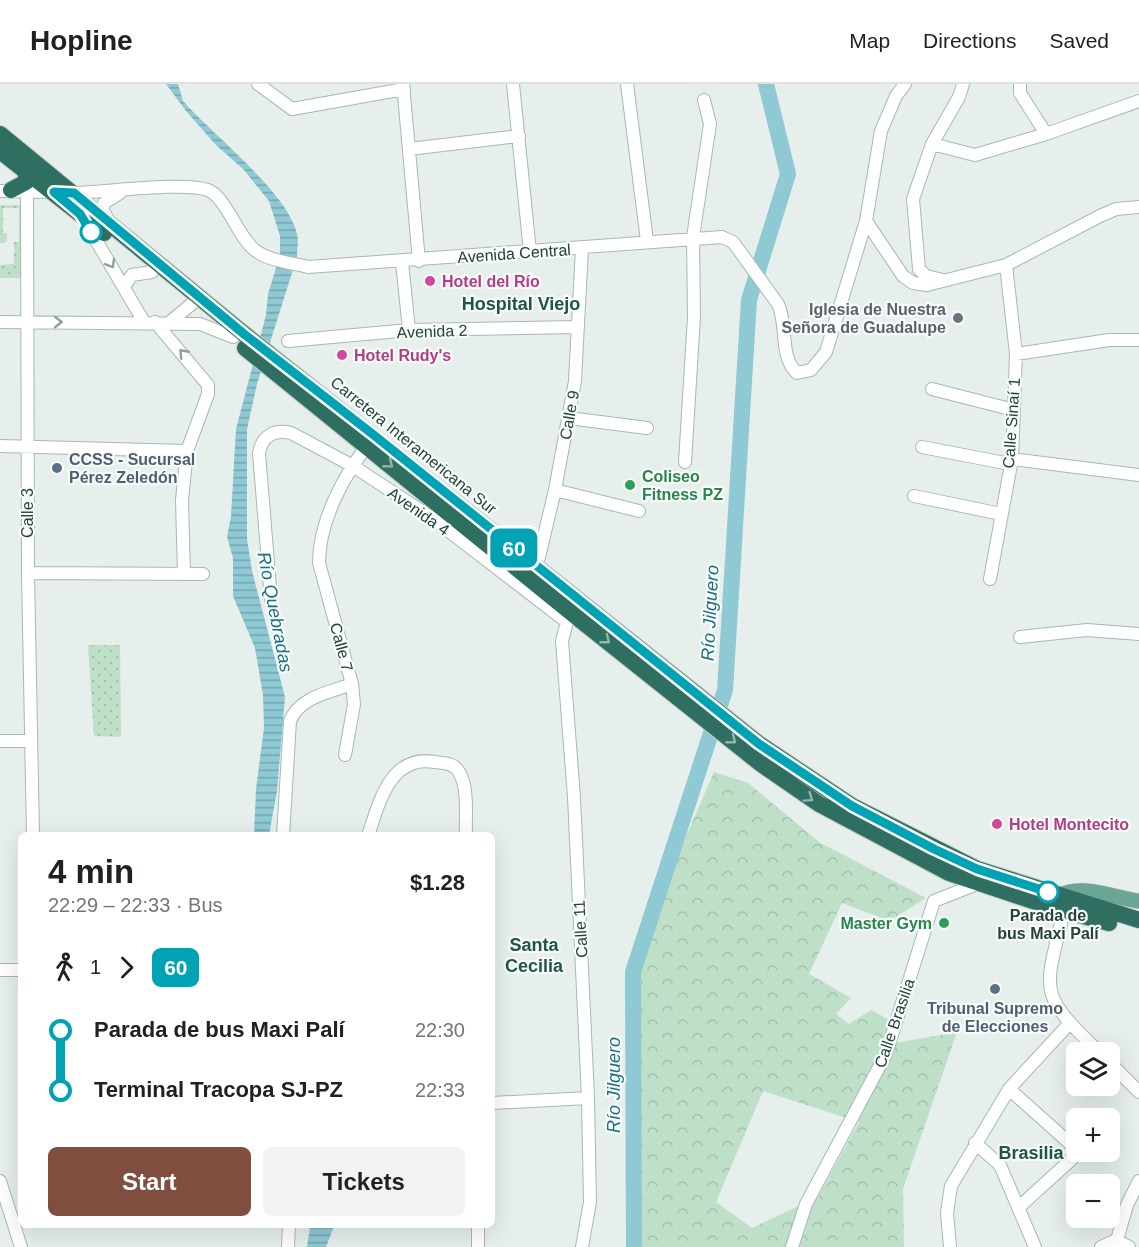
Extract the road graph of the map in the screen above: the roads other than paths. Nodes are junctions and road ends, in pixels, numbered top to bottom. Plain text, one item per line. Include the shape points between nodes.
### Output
1 (258, 84) edge
2 (513, 84) edge
3 (627, 84) edge
4 (905, 84) edge
5 (963, 84) edge
6 (1020, 84) edge
7 (403, 87) edge
8 (896, 90) edge
9 (704, 100) dead end
10 (1139, 101) edge
11 (0, 134) edge
12 (1046, 134) junction
13 (519, 136) junction
14 (932, 144) junction
15 (409, 149) junction
16 (0, 151) edge
17 (26, 172) junction
18 (13, 191) edge
19 (124, 191) junction
20 (54, 192) junction
21 (74, 193) junction
22 (1139, 207) edge
23 (80, 214) junction
24 (866, 221) junction
25 (110, 224) junction
26 (693, 237) junction
27 (647, 241) junction
28 (582, 248) junction
29 (530, 252) junction
30 (420, 261) junction
31 (402, 262) junction
32 (1006, 265) junction
33 (152, 272) junction
34 (947, 281) junction
35 (124, 287) junction
36 (197, 300) junction
37 (0, 322) edge
38 (28, 322) junction
39 (150, 322) junction
40 (170, 322) junction
41 (577, 327) junction
42 (409, 330) junction
43 (241, 340) junction
44 (1139, 340) edge
45 (288, 341) dead end
46 (1016, 354) junction
47 (932, 389) dead end
48 (1014, 410) junction
49 (569, 418) junction
50 (647, 428) dead end
51 (371, 441) junction
52 (0, 446) edge
53 (27, 447) junction
54 (922, 447) dead end
55 (187, 451) junction
56 (684, 462) dead end
57 (1011, 462) junction
58 (353, 466) junction
59 (1139, 475) edge
60 (555, 490) junction
61 (914, 496) dead end
62 (639, 511) dead end
63 (1001, 514) junction
64 (532, 571) junction
65 (28, 573) junction
66 (184, 574) junction
67 (204, 574) dead end
68 (990, 579) dead end
69 (271, 600) dead end
70 (575, 614) junction
71 (1139, 634) edge
72 (1020, 637) dead end
73 (352, 684) junction
74 (0, 741) edge
75 (30, 741) junction
76 (345, 755) dead end
77 (33, 832) edge
78 (283, 832) edge
79 (370, 832) edge
80 (466, 832) edge
81 (949, 873) junction
82 (977, 884) junction
83 (1052, 897) junction
84 (1139, 902) edge
85 (1139, 920) edge
86 (1139, 931) edge
87 (0, 970) edge
88 (18, 970) edge
89 (1070, 1024) junction
90 (1089, 1042) edge
91 (1120, 1073) edge
92 (1009, 1089) junction
93 (1139, 1092) edge
94 (588, 1098) junction
95 (495, 1103) edge
96 (1066, 1140) edge
97 (975, 1143) junction
98 (1069, 1162) edge
99 (0, 1181) edge
100 (1139, 1181) edge
101 (1018, 1208) junction
102 (289, 1228) edge
103 (478, 1228) edge
104 (1116, 1244) edge
105 (21, 1247) edge
106 (288, 1247) edge
107 (478, 1247) edge
108 (582, 1247) edge
109 (792, 1247) edge
110 (950, 1247) edge
111 (1035, 1247) edge
112 (1101, 1247) edge
113 (1129, 1247) edge

1 - 7 street via 292,109
2 - 13 street
3 - 27 street
4 - 8 street
5 - 14 street
6 - 12 street via 1020,93
7 - 15 street
8 - 24 street via 881,131
9 - 26 street via 710,124
10 - 12 street
11 - 21 highway, Carretera Interamericana Sur
12 - 14 street via 975,155
13 - 15 street
13 - 29 street
14 - 34 street via 913,198 916,259 926,276
15 - 30 street
16 - 17 highway, Carretera Interamericana Sur
17 - 18 highway via 26,183
17 - 20 highway, Carretera Interamericana Sur
18 - 20 street, Avenida Central
18 - 38 street, Calle 3
19 - 21 street, Avenida Central
19 - 25 street via 104,203 102,209
19 - 31 street, Avenida Central via 206,190 216,196 248,244 265,255 308,267
20 - 21 street, Avenida Central
20 - 23 highway, Carretera Interamericana Sur
21 - 25 highway, Carretera Interamericana Sur
22 - 32 street via 1116,209
23 - 33 highway, Carretera Interamericana Sur
23 -> 35 street
24 - 26 street, Avenida Central via 826,352 811,370 797,373 789,362 784,315 770,291 733,243 722,237
24 - 34 street via 903,276 913,283 927,285
25 - 36 highway, Carretera Interamericana Sur
26 - 27 street, Avenida Central
26 - 56 street via 694,316
27 - 28 street, Avenida Central
28 - 29 street, Avenida Central
28 - 41 street, Calle 9
29 - 30 street, Avenida Central
30 - 31 street, Avenida Central
31 - 42 street
32 - 34 street
32 - 46 street, Calle Sinaí 1
33 - 35 street via 132,274
33 - 36 highway, Carretera Interamericana Sur
35 - 39 street
36 - 40 street
36 - 43 highway, Carretera Interamericana Sur
37 - 38 street
38 -> 39 street
38 - 53 street, Calle 3
39 - 40 street
55 -> 39 street via 208,385
40 - 43 street via 200,324
41 - 42 street, Avenida 2
41 - 49 street, Calle 9
42 - 45 street, Avenida 2
43 - 51 highway, Carretera Interamericana Sur
44 - 46 street via 1109,340
46 - 48 street, Calle Sinaí 1
47 - 48 street
48 - 57 street, Calle Sinaí 1
49 - 50 street
49 - 60 street, Calle 9
51 - 58 street, Calle 7
51 - 64 highway, Carretera Interamericana Sur
52 - 53 street
53 - 55 street
53 - 65 street, Calle 3
54 - 57 street
55 - 66 street via 182,500
57 - 59 street
57 - 63 street, Calle Sinaí 1
58 - 69 street, Avenida 4 via 291,432 272,433 261,444 258,453
58 - 70 street, Avenida 4
58 - 73 street, Calle 7 via 331,511 319,549 319,563
60 - 62 street
60 - 64 street, Calle 9
61 - 63 street
63 - 68 street, Calle Sinaí 1
64 - 70 highway, Carretera Interamericana Sur
65 - 66 street
65 - 75 street, Calle 3
66 - 67 street
70 -> 81 highway, Carretera Interamericana Sur via 761,764 828,810
70 - 83 highway, Carretera Interamericana Sur via 852,806 977,869
70 - 94 street, Calle 11 via 562,640 574,797
71 - 72 street via 1087,630
73 - 76 street via 354,704
73 - 78 street, Calle 7 via 308,701 293,713
74 - 75 street
75 - 77 street, Calle 3
79 - 80 street via 394,774 419,762 452,765 459,770 464,784
81 - 82 highway, Carretera Interamericana Sur
81 - 83 highway
82 - 83 highway, Carretera Interamericana Sur
82 - 109 street, Calle Brasilia via 934,901 886,1054 806,1204
83 - 84 main road via 1082,891
83 - 85 highway
83 - 86 highway, Carretera Interamericana Sur
83 - 89 street via 1048,989 1053,1003
87 - 88 street
89 - 90 street
89 - 92 street
91 - 93 street
92 - 96 street
92 - 97 street
94 - 95 street
94 - 108 street, Calle 11 via 590,1202
97 - 101 street via 1000,1165
97 - 110 street via 951,1186 947,1213
98 - 101 street
99 - 105 street
100 - 104 street via 1127,1205
101 - 111 street
102 - 106 street
103 - 107 street
104 - 112 street
104 - 113 street

